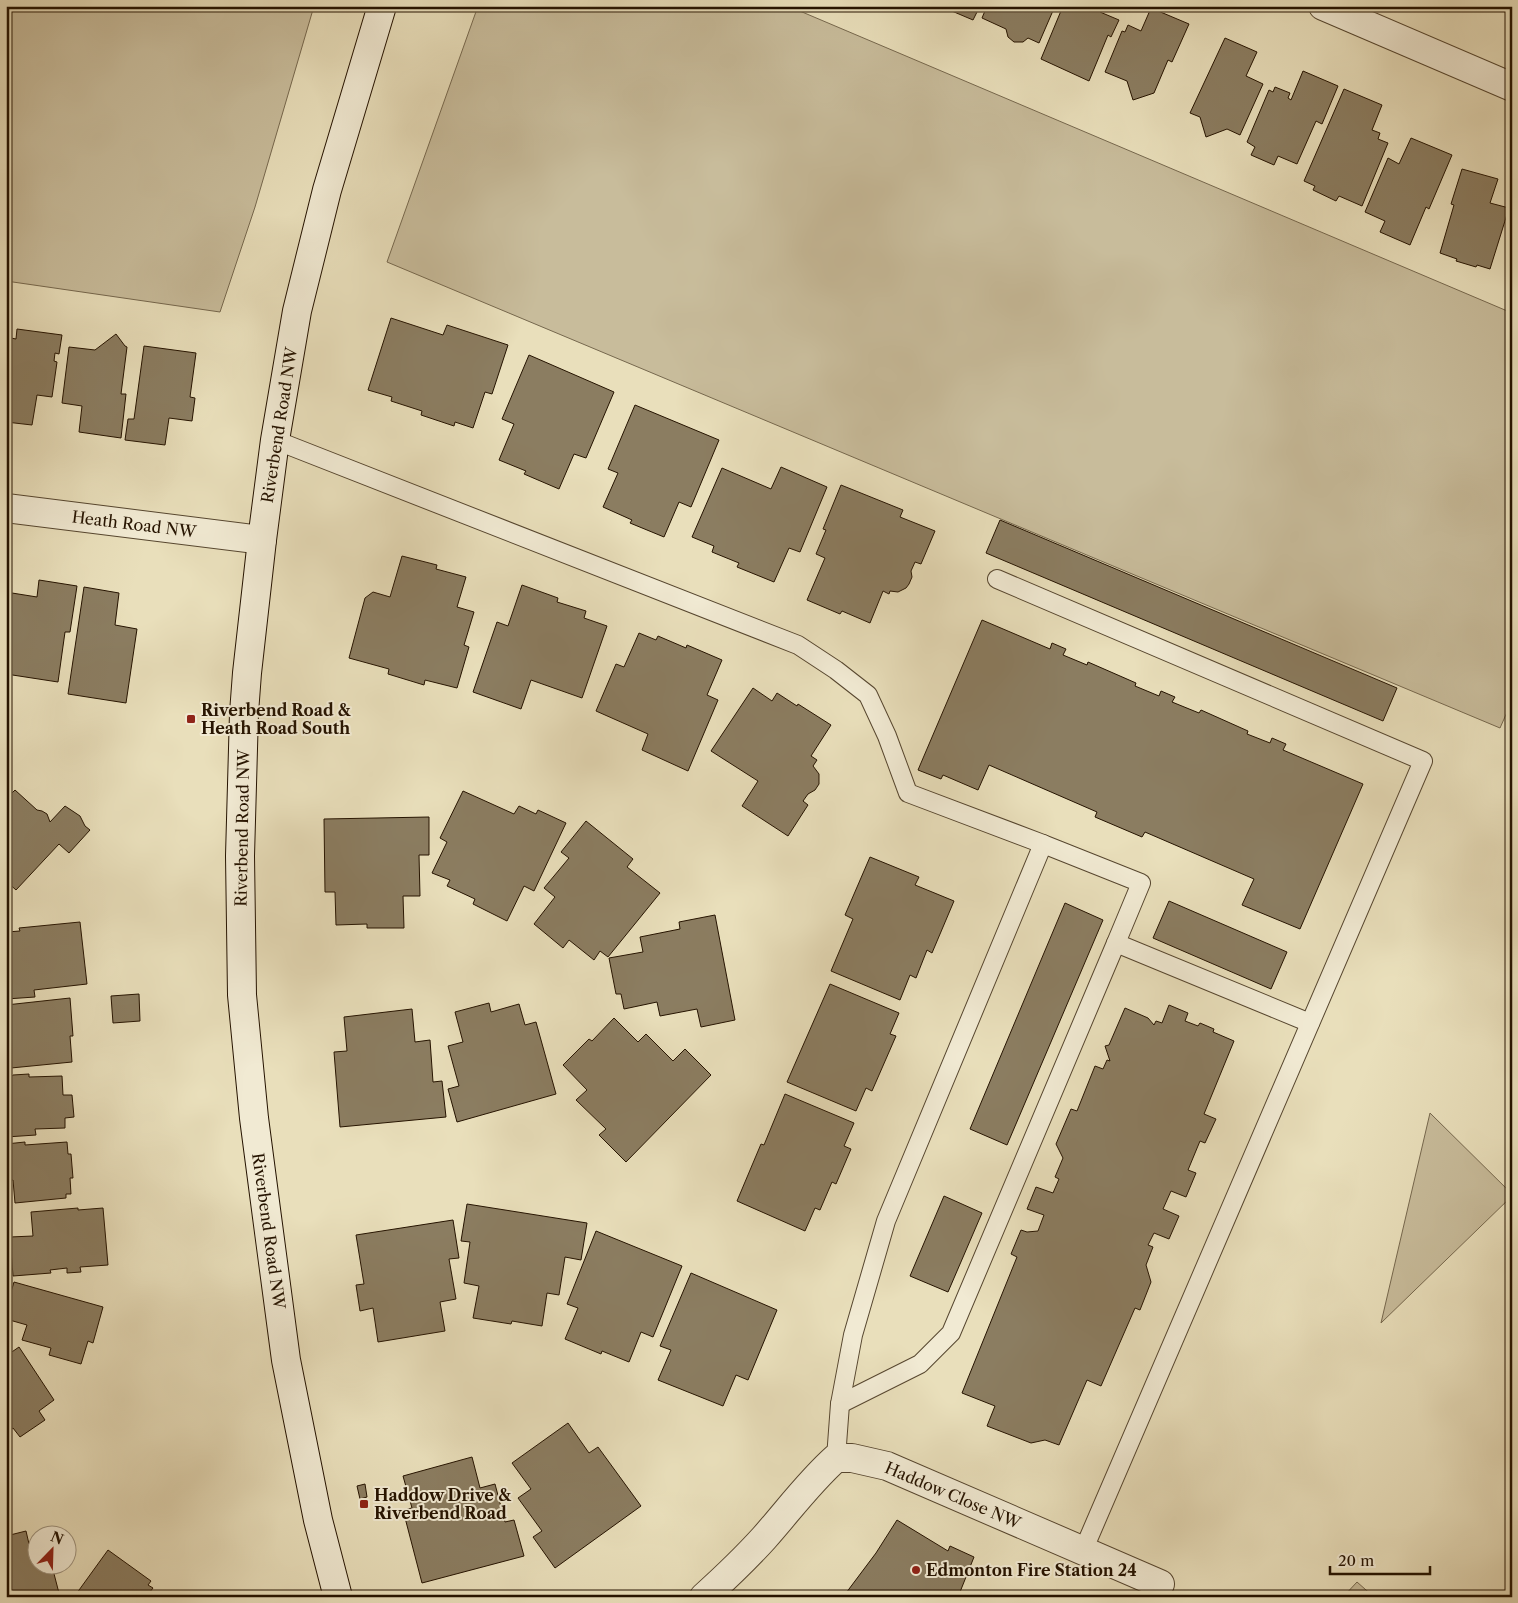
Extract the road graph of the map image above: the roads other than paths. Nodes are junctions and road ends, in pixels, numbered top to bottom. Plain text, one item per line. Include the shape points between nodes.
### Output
1 (382, 6) edge
2 (1323, 6) edge
3 (1512, 86) edge
4 (275, 440) junction
5 (6, 508) edge
6 (262, 540) junction
7 (997, 579) dead end
8 (1043, 844) junction
9 (1116, 943) junction
10 (1310, 1023) junction
11 (840, 1404) junction
12 (836, 1458) junction
13 (1083, 1551) junction
14 (1160, 1584) dead end
15 (338, 1597) edge
16 (704, 1597) edge

1 - 4 main road, Riverbend Road NW via 323,208 297,311
2 - 3 main road
4 - 6 main road, Riverbend Road NW
4 - 8 lane via 798,645 868,695 908,793
5 - 6 main road, Heath Road NW
6 - 15 main road, Riverbend Road NW via 244,713 240,856 242,995 254,1118 286,1360 318,1520
7 - 10 lane via 1423,761
8 - 9 lane via 1141,883
8 - 11 lane via 886,1221 853,1335
9 - 10 lane
9 - 11 lane via 951,1334 920,1364
10 - 13 lane
11 - 12 lane
12 - 13 main road, Haddow Close NW via 887,1466
12 - 16 main road via 735,1569
13 - 14 main road, Haddow Close NW

